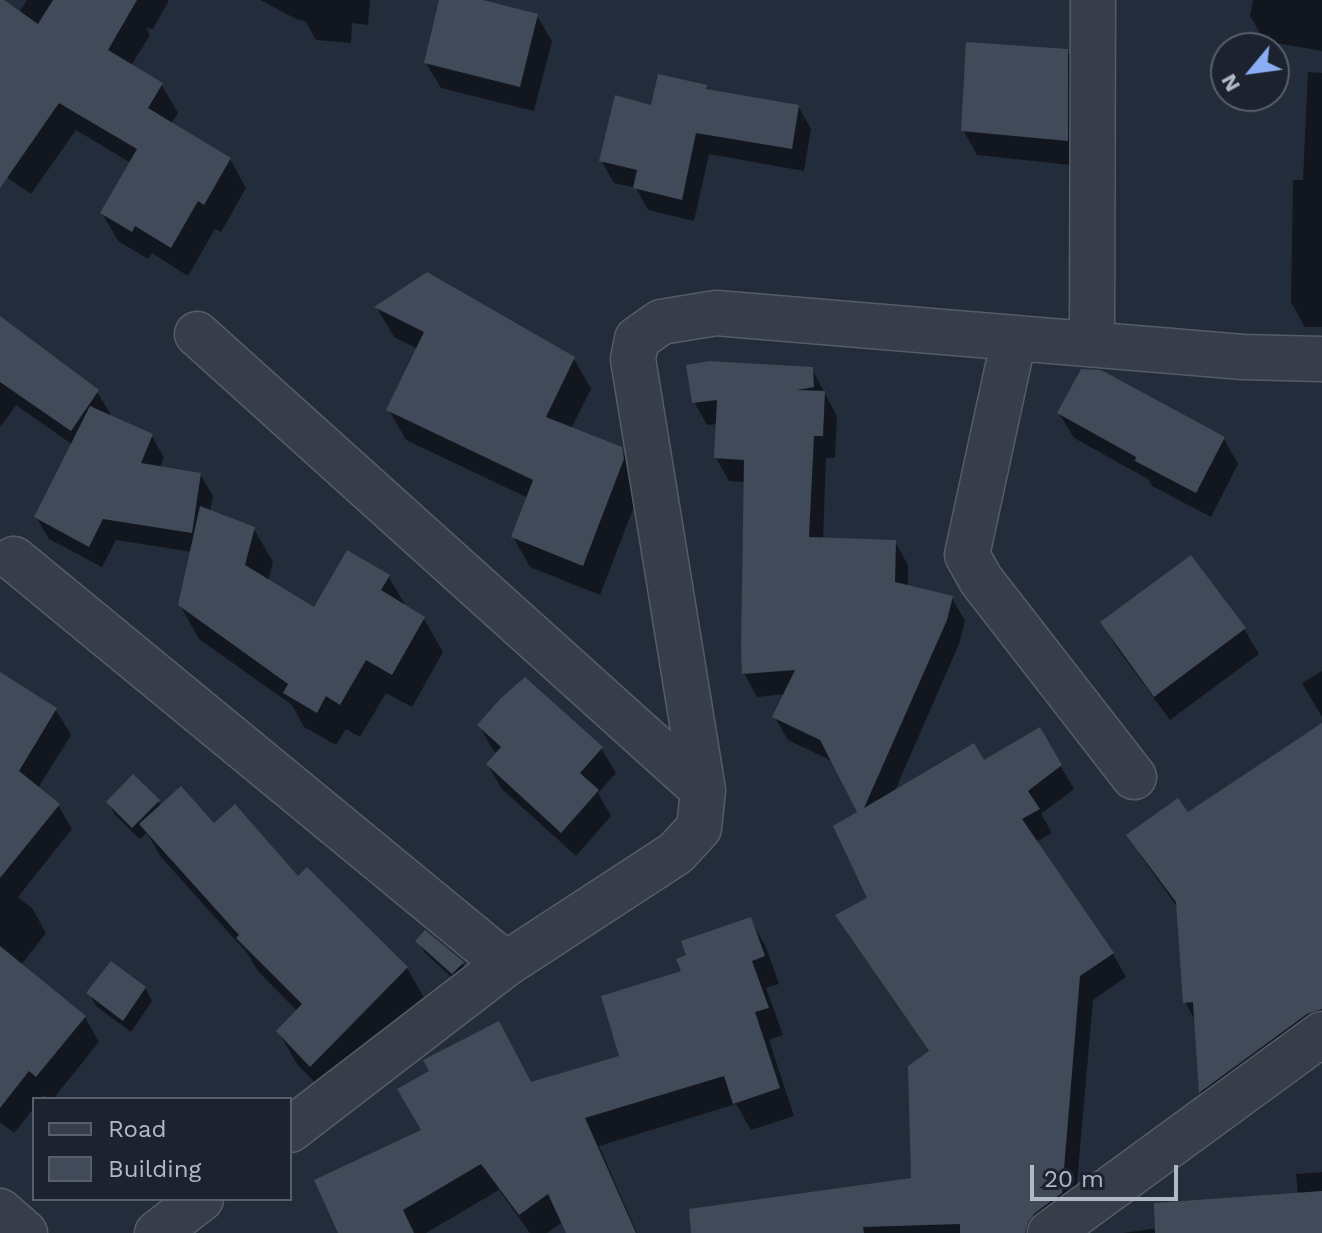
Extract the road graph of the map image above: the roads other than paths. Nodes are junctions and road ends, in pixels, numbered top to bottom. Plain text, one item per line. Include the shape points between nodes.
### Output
1 (1093, 0) edge
2 (197, 334) dead end
3 (1014, 338) junction
4 (1092, 344) junction
5 (1322, 359) edge
6 (14, 559) dead end
7 (1134, 777) dead end
8 (703, 790) junction
9 (506, 964) junction
10 (1322, 1034) edge
11 (292, 1128) edge
12 (198, 1201) edge
13 (0, 1211) edge
14 (25, 1233) edge
15 (157, 1233) edge
16 (1050, 1233) edge

1 - 4 street
2 - 8 street
3 - 4 street
3 - 7 street via 967,555
3 - 8 street via 716,313 661,322 637,339 633,359
4 - 5 street
6 - 9 street
8 - 9 street via 699,828 676,853
9 - 11 street
10 - 16 street
12 - 15 street
13 - 14 street

